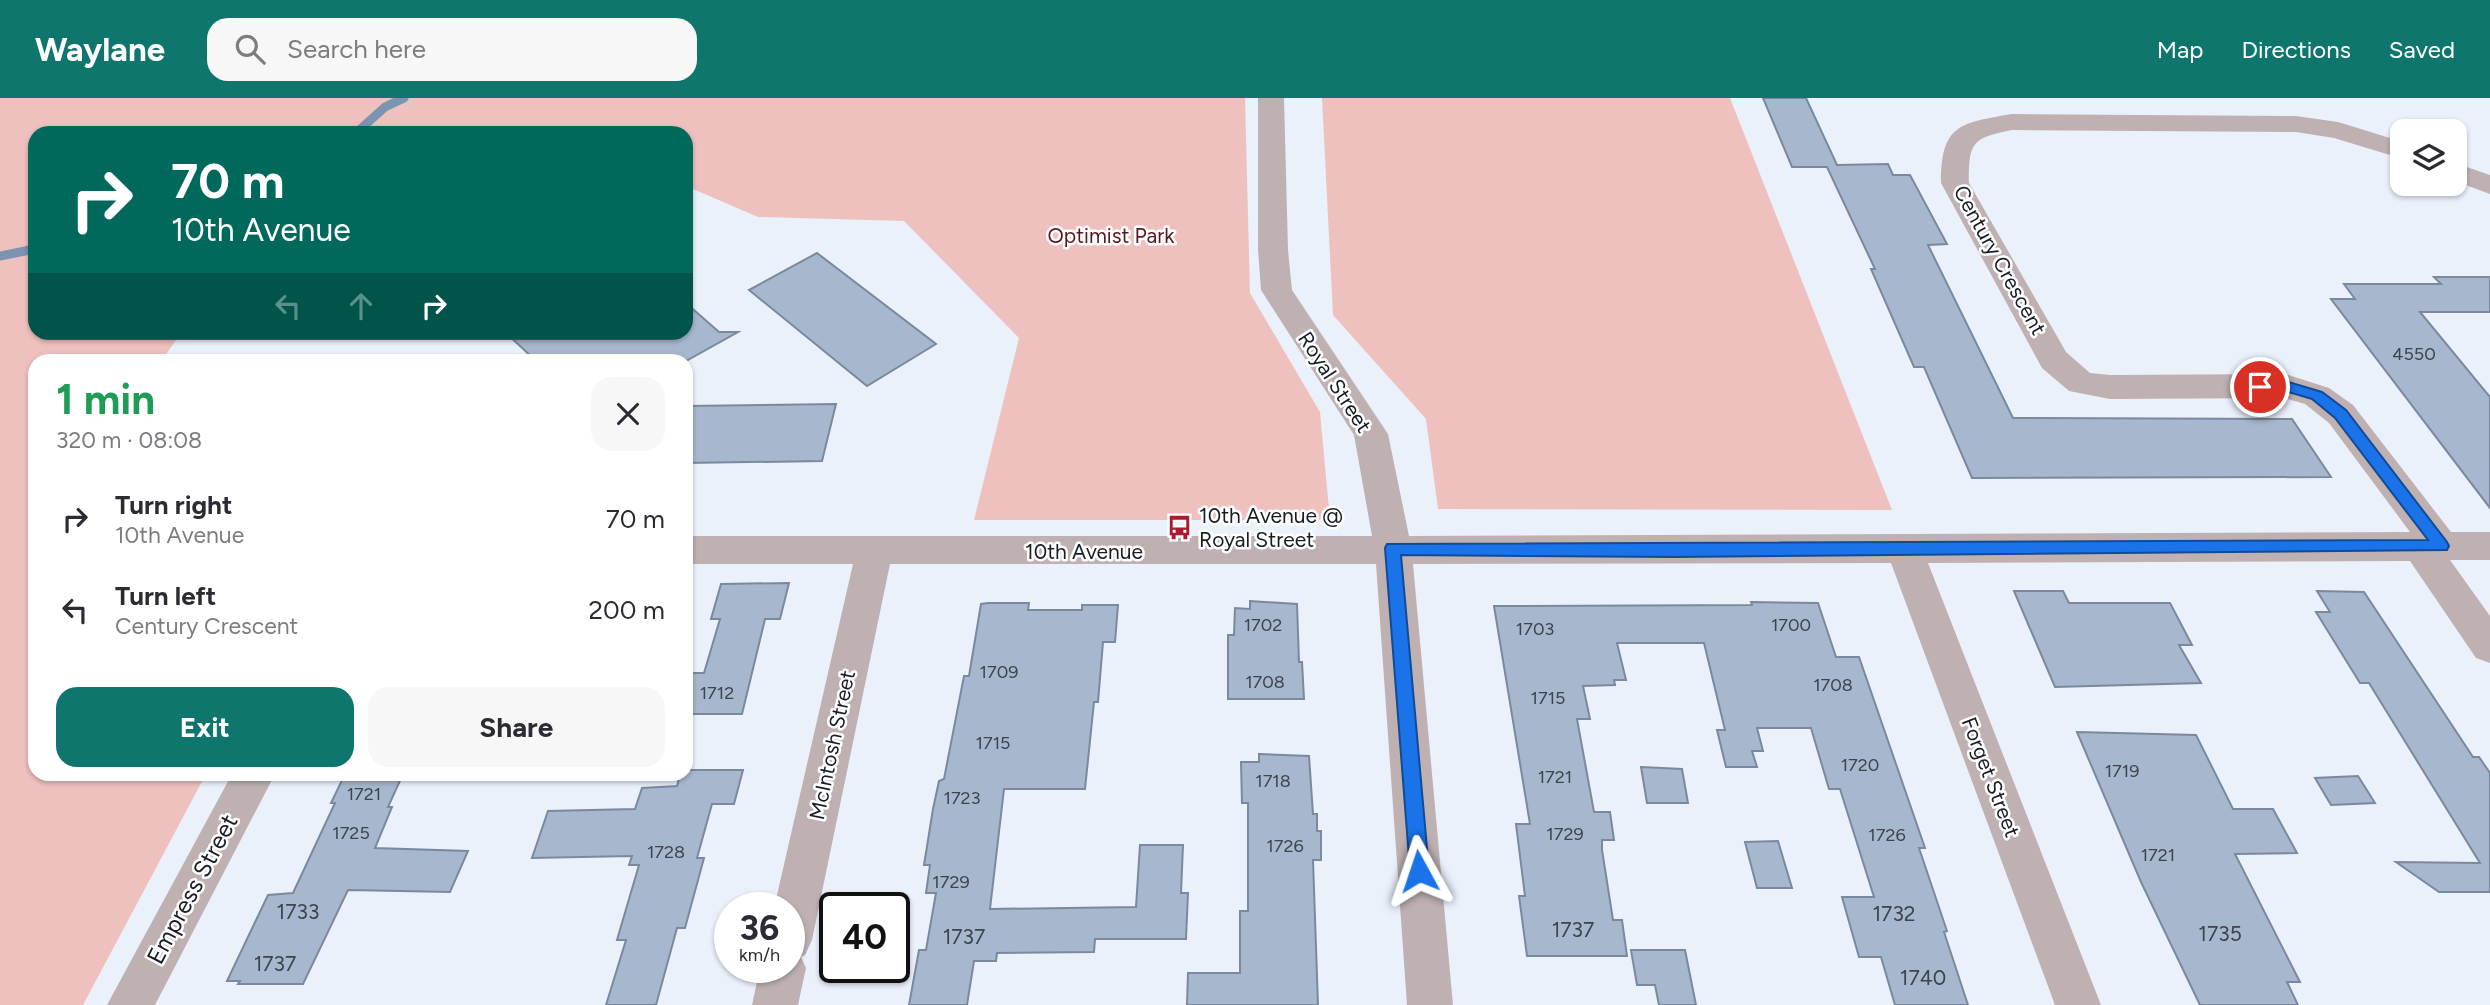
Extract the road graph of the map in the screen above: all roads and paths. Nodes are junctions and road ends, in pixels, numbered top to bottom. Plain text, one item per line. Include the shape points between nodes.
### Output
1 (1271, 98) edge
2 (2390, 147) edge
3 (2467, 176) edge
4 (2490, 185) edge
5 (2430, 546) junction
6 (2490, 546) edge
7 (1393, 548) junction
8 (1904, 549) junction
9 (693, 550) edge
10 (875, 550) junction
11 (2490, 648) edge
12 (250, 781) edge
13 (800, 892) edge
14 (780, 983) edge
15 (130, 1005) edge
16 (775, 1005) edge
17 (1430, 1005) edge
18 (2078, 1005) edge

1 - 7 street, Royal Street via 1273,250 1278,290 1371,434
2 - 5 street, Century Crescent via 2338,130 2296,124 2012,122 1984,127 1960,141 1955,183 2054,359 2081,383 2110,387 2285,386 2317,396 2341,414
3 - 4 street
5 - 6 street, 10th Avenue
5 - 8 street, 10th Avenue
5 - 11 street
7 - 8 street, 10th Avenue
7 - 10 street, 10th Avenue
7 - 17 street, Royal Street
8 - 18 street, Forget Street
9 - 10 street, 10th Avenue
10 - 13 street, McIntosh Street
12 - 15 street, Empress Street
14 - 16 street

